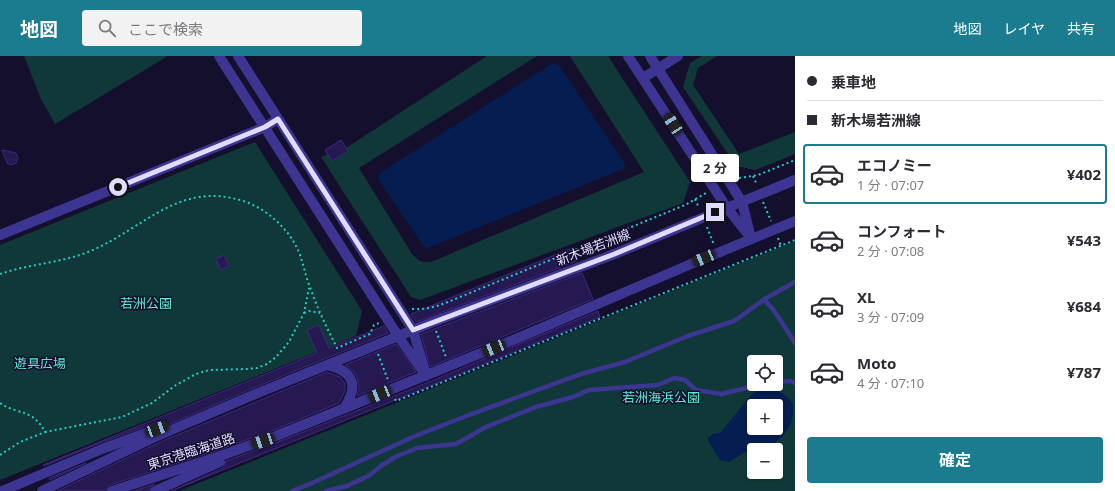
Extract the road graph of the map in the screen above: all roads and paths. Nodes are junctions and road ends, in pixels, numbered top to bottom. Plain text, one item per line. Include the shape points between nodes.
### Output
1 (219, 56) edge
2 (238, 56) edge
3 (628, 56) edge
4 (650, 56) edge
5 (678, 56) edge
6 (658, 68) junction
7 (643, 78) junction
8 (278, 119) junction
9 (265, 127) junction
10 (795, 160) edge
11 (753, 176) junction
12 (739, 178) dead end
13 (795, 180) edge
14 (703, 194) dead end
15 (760, 194) junction
16 (695, 199) junction
17 (742, 202) junction
18 (727, 208) junction
19 (703, 217) junction
20 (795, 221) edge
21 (774, 230) junction
22 (0, 235) edge
23 (751, 238) junction
24 (795, 240) edge
25 (781, 246) junction
26 (717, 252) junction
27 (724, 268) junction
28 (0, 274) edge
29 (795, 282) edge
30 (309, 287) junction
31 (764, 299) junction
32 (412, 309) dead end
33 (304, 313) junction
34 (320, 313) junction
35 (432, 322) junction
36 (374, 324) dead end
37 (413, 330) junction
38 (370, 334) junction
39 (398, 336) junction
40 (795, 343) edge
41 (374, 345) junction
42 (327, 365) junction
43 (449, 366) junction
44 (426, 376) junction
45 (454, 378) junction
46 (783, 382) edge
47 (795, 383) edge
48 (747, 388) edge
49 (392, 389) junction
50 (253, 395) junction
51 (0, 403) edge
52 (344, 408) junction
53 (45, 432) junction
54 (276, 436) junction
55 (0, 455) edge
56 (116, 490) edge
57 (2, 491) edge
58 (42, 491) edge
59 (155, 491) edge
60 (292, 491) edge
61 (326, 491) edge

1 - 9 street
2 - 8 street
3 - 7 street
4 - 6 street
5 - 6 street
6 - 7 street
6 - 17 street
7 - 18 street
8 - 9 street
8 - 37 street
9 - 22 street
9 - 39 street
10 - 11 path
11 - 12 path
11 - 15 path
13 - 15 street, 新木場若洲線
14 - 16 path
15 - 17 street, 新木場若洲線
15 - 21 path
16 - 19 path
16 - 32 path via 434,308
17 - 18 street, 新木場若洲線
17 - 23 street
18 - 19 street, 新木場若洲線
18 - 23 street
19 - 26 path
19 - 35 street, 新木場若洲線 via 612,255
20 - 21 street
21 - 23 street
21 - 25 path
23 - 26 street
24 - 25 path
25 - 27 path
26 - 27 path
26 - 43 street
27 - 45 path
28 - 30 path via 88,252 122,235 176,202 211,195 232,197 251,203 275,220 295,244 302,258
29 - 31 lane
30 - 33 path
30 - 34 path
31 - 40 lane
31 - 60 lane via 734,321 688,336 626,362 581,374 469,415 415,436
33 - 34 path
33 - 53 path via 290,342 267,364 257,368 209,370 196,374 152,403 122,417
34 - 38 path via 337,348
35 - 37 street, 新木場若洲線
35 - 43 path
36 - 38 path
37 - 39 street, 新木場若洲線
37 - 44 street
38 - 41 path
39 - 41 street, 東京港臨海道路
39 - 44 street
41 - 42 street, 東京港臨海道路
41 - 49 path
42 - 50 street, 東京港臨海道路
42 - 52 street via 349,376 353,392
43 - 44 street
43 - 45 path
44 - 49 street, 東京港臨海道路
45 - 49 path via 396,401
46 - 47 lane
48 - 61 lane via 721,394 696,390 685,380 674,378 658,384 589,390 493,424 456,444 417,448 395,457 370,475 347,486
49 - 52 street, 東京港臨海道路
50 - 57 street via 102,449
50 - 58 street, 東京港臨海道路 via 155,437
51 - 53 path via 34,417
52 - 54 street, 東京港臨海道路
53 - 55 path via 20,442
54 - 56 street, 東京港臨海道路
54 - 59 street

